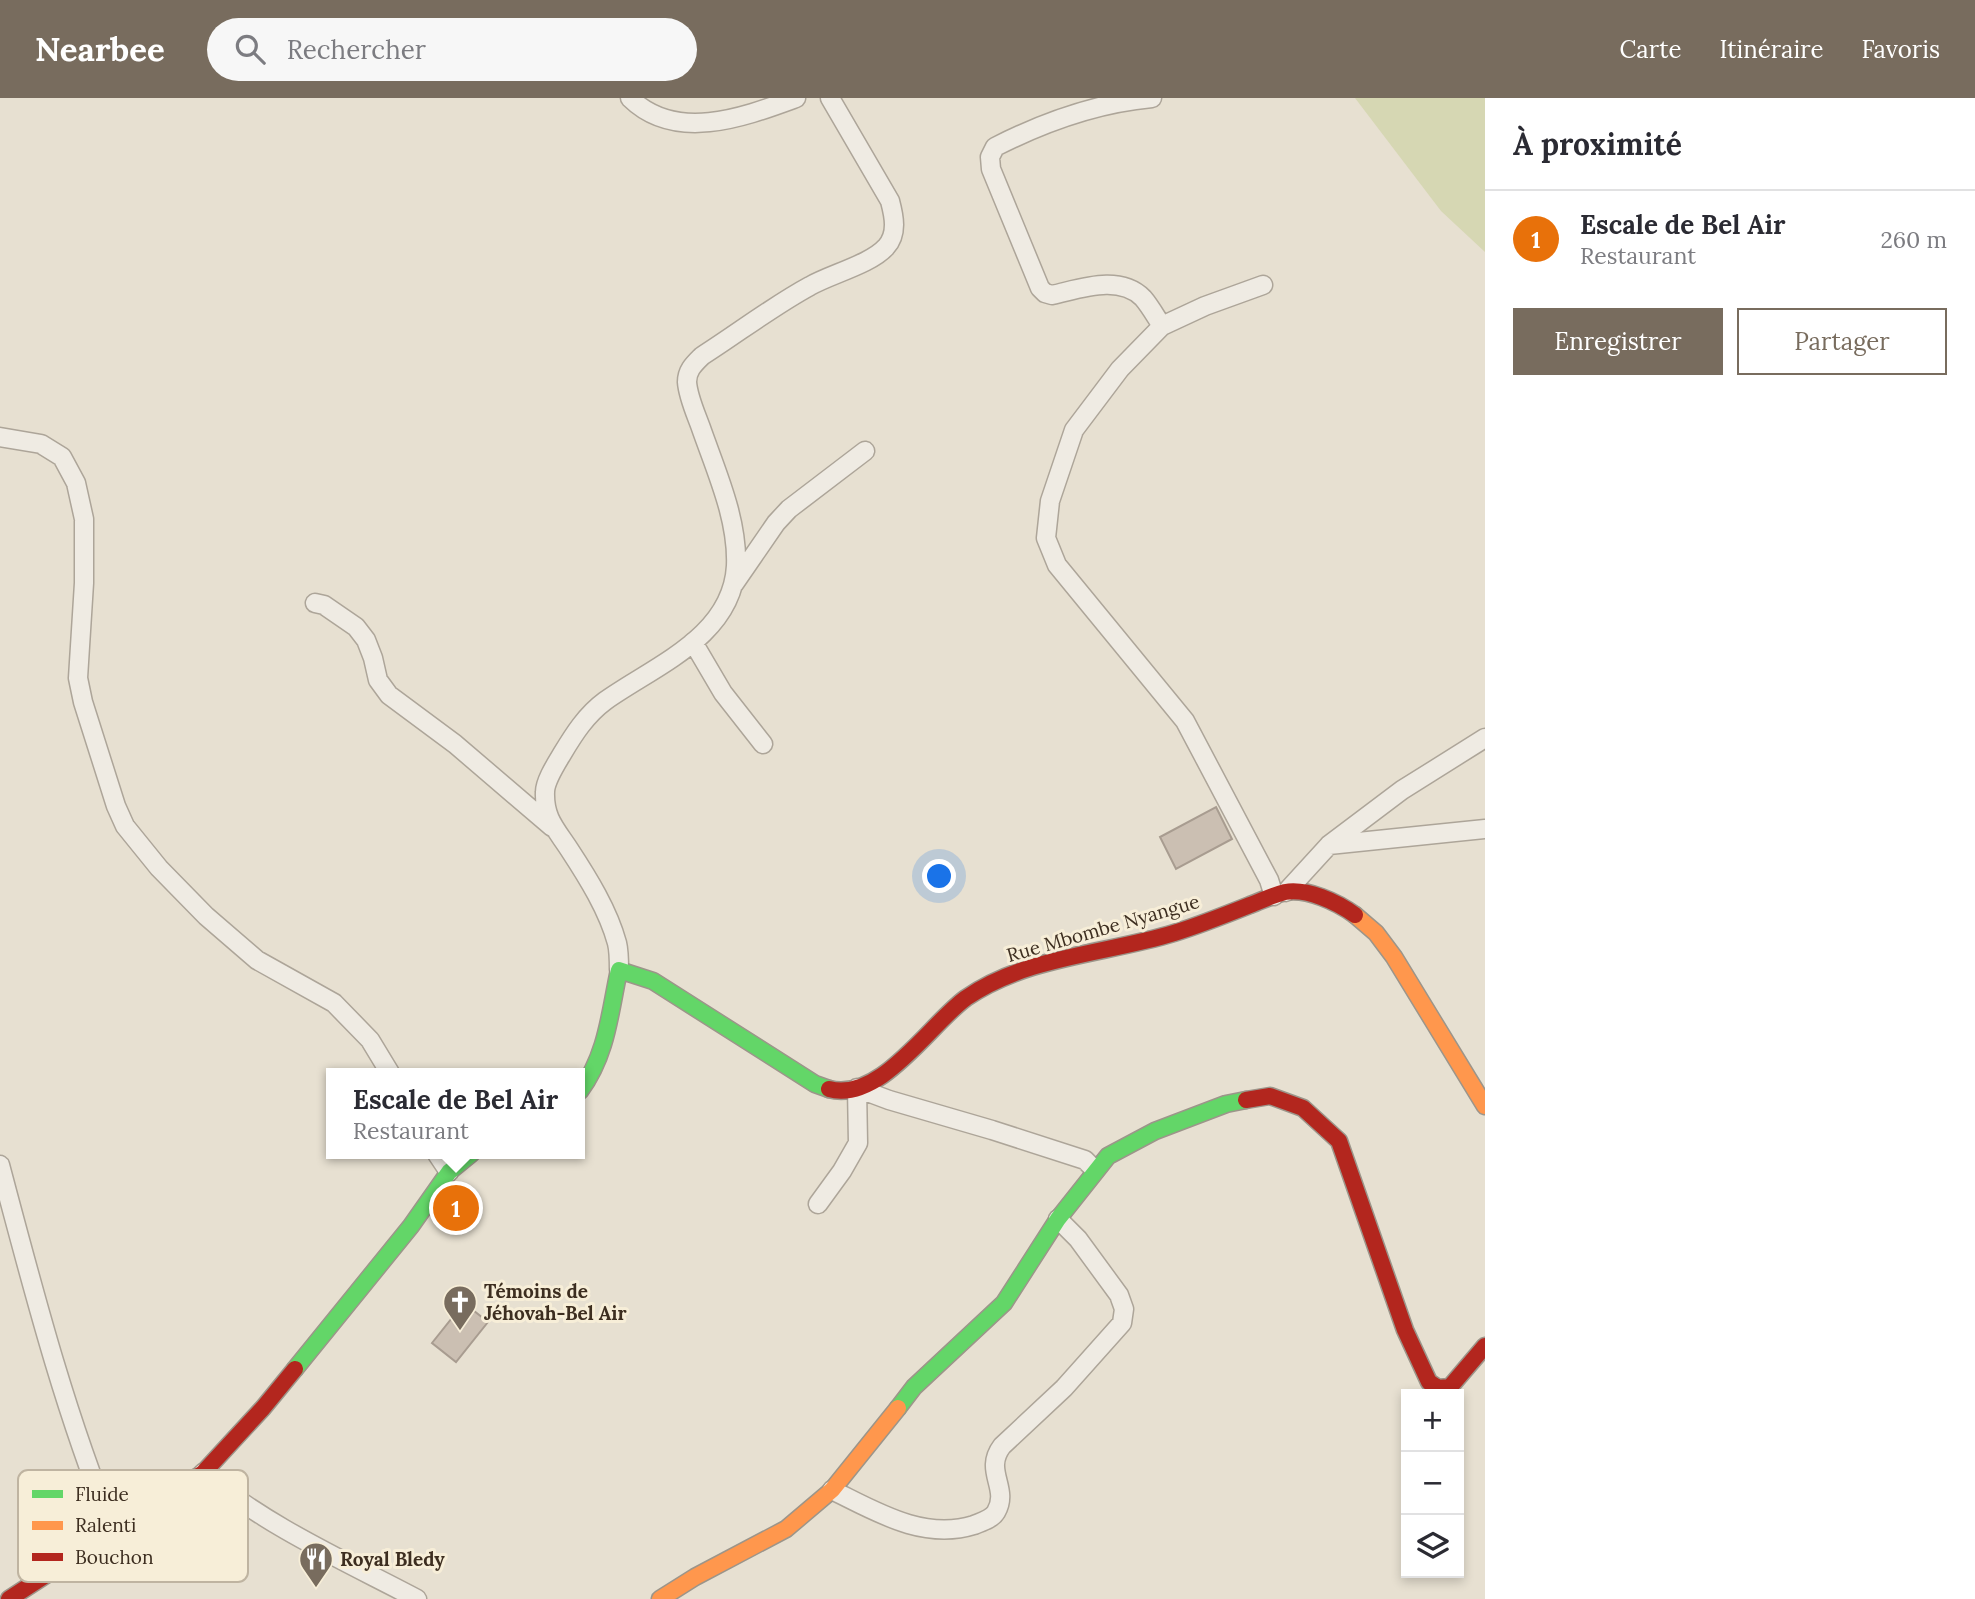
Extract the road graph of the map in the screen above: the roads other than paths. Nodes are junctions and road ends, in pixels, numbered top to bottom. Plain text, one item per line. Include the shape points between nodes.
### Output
1 (796, 98) edge
2 (830, 98) edge
3 (1152, 98) edge
4 (637, 100) edge
5 (1262, 285) dead end
6 (1162, 326) junction
7 (0, 437) edge
8 (865, 451) dead end
9 (730, 590) junction
10 (315, 603) dead end
11 (693, 642) junction
12 (1485, 738) edge
13 (763, 744) dead end
14 (552, 827) junction
15 (1485, 829) edge
16 (1329, 845) junction
17 (1280, 894) junction
18 (619, 970) junction
19 (387, 1068) edge
20 (585, 1084) edge
21 (857, 1088) junction
22 (1485, 1106) edge
23 (440, 1159) edge
24 (465, 1159) edge
25 (0, 1165) edge
26 (1096, 1170) junction
27 (449, 1172) junction
28 (818, 1204) dead end
29 (1058, 1219) junction
30 (1485, 1346) edge
31 (89, 1470) edge
32 (206, 1470) edge
33 (832, 1490) junction
34 (248, 1507) edge
35 (36, 1582) edge
36 (9, 1599) edge
37 (417, 1599) edge
38 (660, 1599) edge

1 - 4 street via 713,124 667,120 639,108
2 - 9 street via 890,201 895,219 892,238 886,248 806,288 689,368 687,382 736,539 736,569
3 - 6 street via 1073,114 995,147 990,157 991,169 1045,293 1099,285 1124,288 1142,298
5 - 6 street
6 - 17 street via 1119,369 1074,430 1050,501 1046,538 1057,565 1185,721
7 - 19 street via 41,444 62,457 76,483 84,531 78,678 125,826 206,916 257,960 334,1003 370,1040
8 - 9 street via 789,509
9 - 11 street via 726,603
10 - 14 street via 356,627 389,695
11 - 13 street via 723,693
11 - 14 street via 604,702 578,728 545,790
12 - 16 street via 1402,790
14 - 18 street via 598,898 617,944
15 - 16 street
16 - 17 street
17 - 21 street, Rue Mbombe Nyangue via 1171,934 1007,976 968,998 876,1079
17 - 22 street via 1304,892 1333,903 1369,926 1390,950
18 - 20 street via 604,1043
18 - 21 street via 653,981 815,1084 833,1091
21 - 26 street via 1085,1160
21 - 28 street via 858,1143
23 - 27 street
24 - 27 street
25 - 31 street via 44,1329
26 - 29 street
26 - 30 street via 1108,1156 1155,1131 1226,1104 1270,1096 1303,1108 1339,1141 1405,1330 1429,1382 1438,1388 1450,1387
27 - 32 street via 411,1226 263,1408
29 - 33 street via 1004,1303 914,1387
29 - 33 street via 1119,1295 1122,1323 996,1455 996,1514 948,1530 907,1525
33 - 38 street via 786,1529
34 - 37 street
35 - 36 street

